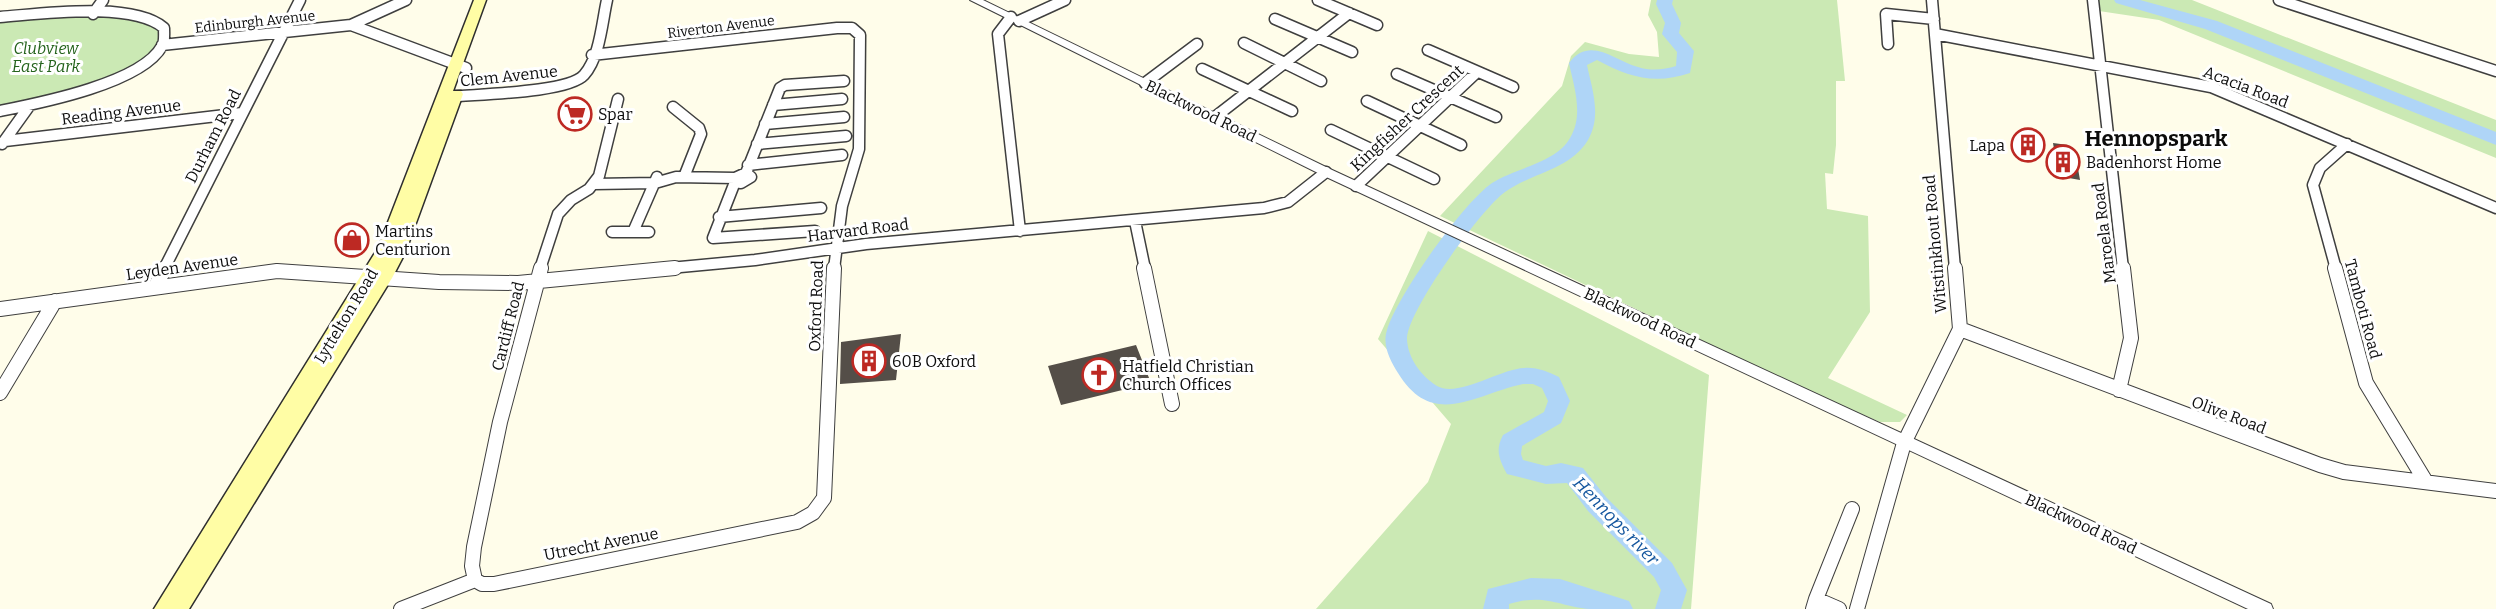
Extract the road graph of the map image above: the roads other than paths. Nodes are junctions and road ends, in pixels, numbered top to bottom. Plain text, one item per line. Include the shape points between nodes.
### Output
1 (103, 0) edge
2 (300, 0) edge
3 (406, 0) edge
4 (481, 0) edge
5 (490, 0) edge
6 (607, 0) edge
7 (975, 0) edge
8 (1065, 0) edge
9 (1318, 0) edge
10 (1932, 0) edge
11 (2093, 0) edge
12 (2279, 0) edge
13 (1349, 13) junction
14 (93, 14) junction
15 (0, 17) edge
16 (1015, 19) junction
17 (1275, 19) dead end
18 (1934, 19) junction
19 (351, 25) junction
20 (1377, 25) dead end
21 (852, 28) joint
22 (283, 32) junction
23 (1935, 34) junction
24 (1317, 38) junction
25 (1197, 44) dead end
26 (1244, 44) dead end
27 (1888, 44) dead end
28 (162, 45) junction
29 (1428, 50) dead end
30 (1352, 52) dead end
31 (592, 55) junction
32 (1284, 64) junction
33 (2100, 65) junction
34 (461, 67) junction
35 (1202, 69) dead end
36 (2496, 71) edge
37 (1477, 72) junction
38 (1397, 74) dead end
39 (844, 81) dead end
40 (1322, 81) dead end
41 (1145, 83) junction
42 (1512, 87) dead end
43 (1248, 90) junction
44 (449, 97) junction
45 (1450, 98) junction
46 (618, 99) dead end
47 (842, 99) dead end
48 (1367, 101) dead end
49 (30, 105) junction
50 (773, 105) junction
51 (673, 106) dead end
52 (0, 111) edge
53 (1292, 111) dead end
54 (242, 112) junction
55 (844, 117) dead end
56 (1215, 117) junction
57 (1496, 117) dead end
58 (765, 124) junction
59 (1421, 126) junction
60 (1331, 130) dead end
61 (846, 136) dead end
62 (2, 144) edge
63 (757, 144) junction
64 (2347, 144) junction
65 (1461, 145) dead end
66 (842, 155) dead end
67 (1388, 156) junction
68 (747, 169) junction
69 (1326, 172) junction
70 (684, 177) junction
71 (660, 179) junction
72 (1434, 179) dead end
73 (596, 180) junction
74 (735, 180) junction
75 (1356, 186) junction
76 (821, 208) dead end
77 (2496, 208) edge
78 (719, 217) junction
79 (1135, 221) junction
80 (815, 231) dead end
81 (1020, 231) junction
82 (612, 232) dead end
83 (633, 232) junction
84 (650, 232) dead end
85 (835, 249) junction
86 (377, 278) junction
87 (536, 282) junction
88 (155, 287) junction
89 (56, 301) junction
90 (0, 309) edge
91 (1960, 328) junction
92 (2119, 390) junction
93 (0, 393) edge
94 (1172, 404) dead end
95 (1904, 443) junction
96 (2426, 482) junction
97 (2496, 491) edge
98 (1852, 509) dead end
99 (811, 516) joint
100 (475, 580) junction
101 (1814, 604) edge
102 (164, 609) edge
103 (178, 609) edge
104 (401, 609) edge
105 (1839, 609) edge
106 (1857, 609) edge
107 (2265, 609) edge

1 - 14 street
2 - 22 street, Durham Road
3 - 19 street
4 - 34 main road, Lyttelton Road
5 - 34 main road, Lyttelton Road
6 - 31 street
7 - 16 street, Blackwood Road
8 - 16 street
9 - 13 street
10 - 18 street, Witstinkhout Road
11 - 33 street, Maroela Road
12 - 36 street
13 - 20 street
13 - 24 street
14 - 15 street
14 - 28 street via 138,15 156,20 165,34
16 - 41 street, Blackwood Road
16 - 81 street via 998,34
17 - 24 street
18 - 23 street, Witstinkhout Road
18 - 27 street via 1886,14
19 - 22 street, Edinburgh Avenue
19 - 34 street
21 - 31 street, Riverton Avenue
21 - 85 street, Oxford Road via 858,31 862,42 859,149 842,206
22 - 28 street, Edinburgh Avenue
22 - 54 street, Durham Road
23 - 33 street, Acacia Road
23 - 91 street, Witstinkhout Road
24 - 30 street
24 - 32 street
25 - 41 street
26 - 32 street
28 - 49 street via 134,70 105,84
29 - 37 street
31 - 44 street, Clem Avenue via 585,74 576,81
32 - 40 street
32 - 43 street
33 - 64 street, Acacia Road via 2211,87
33 - 92 street, Maroela Road via 2132,338
34 - 44 main road, Lyttelton Road
35 - 43 street
37 - 42 street
37 - 45 street, Kingfisher Crescent
38 - 45 street
39 - 50 street via 782,86
41 - 56 street, Blackwood Road
43 - 53 street
43 - 56 street
44 - 86 main road, Lyttelton Road via 397,253
45 - 57 street
45 - 59 street, Kingfisher Crescent
46 - 73 street
47 - 50 street
48 - 59 street
49 - 52 street
49 - 62 street
50 - 58 street
51 - 70 street via 701,134
54 - 62 street, Reading Avenue
54 - 88 street, Durham Road
55 - 58 street
56 - 69 street, Blackwood Road
58 - 63 street
59 - 65 street
59 - 67 street, Kingfisher Crescent
60 - 67 street
61 - 63 street
63 - 68 street
64 - 77 street, Acacia Road
64 - 96 street, Tamboti Road via 2320,168 2313,185 2366,383
66 - 68 street
67 - 72 street
67 - 75 street, Kingfisher Crescent
68 - 74 street via 751,175 748,181
69 - 75 street, Blackwood Road
69 - 79 street, Harvard Road via 1294,198 1277,206
70 - 71 street
70 - 74 street
71 - 73 street
71 - 83 street
73 - 87 street, Cardiff Road via 558,214
74 - 78 street
75 - 95 street, Blackwood Road
76 - 78 street
78 - 80 street via 712,234 715,239
79 - 81 street, Harvard Road
79 - 94 street
81 - 85 street, Harvard Road
82 - 83 street
83 - 84 street
85 - 87 street, Harvard Road
85 - 99 street, Oxford Road via 826,483 820,508
86 - 87 street, Harvard Road via 489,284
86 - 88 street, Leyden Avenue via 277,271
86 - 102 main road, Lyttelton Road
86 - 103 main road, Lyttelton Road
87 - 100 street, Cardiff Road via 500,422 474,547
88 - 89 street, Leyden Avenue
89 - 90 street, Leyden Avenue
89 - 93 street
91 - 92 street, Olive Road
91 - 95 street, Witstinkhout Road
92 - 96 street, Olive Road via 2320,465 2344,472
95 - 106 street, Witstinkhout Road
95 - 107 street, Blackwood Road
96 - 97 street, Olive Road
98 - 101 street
99 - 100 street, Utrecht Avenue via 494,584
100 - 104 street, Utrecht Avenue
101 - 105 street

